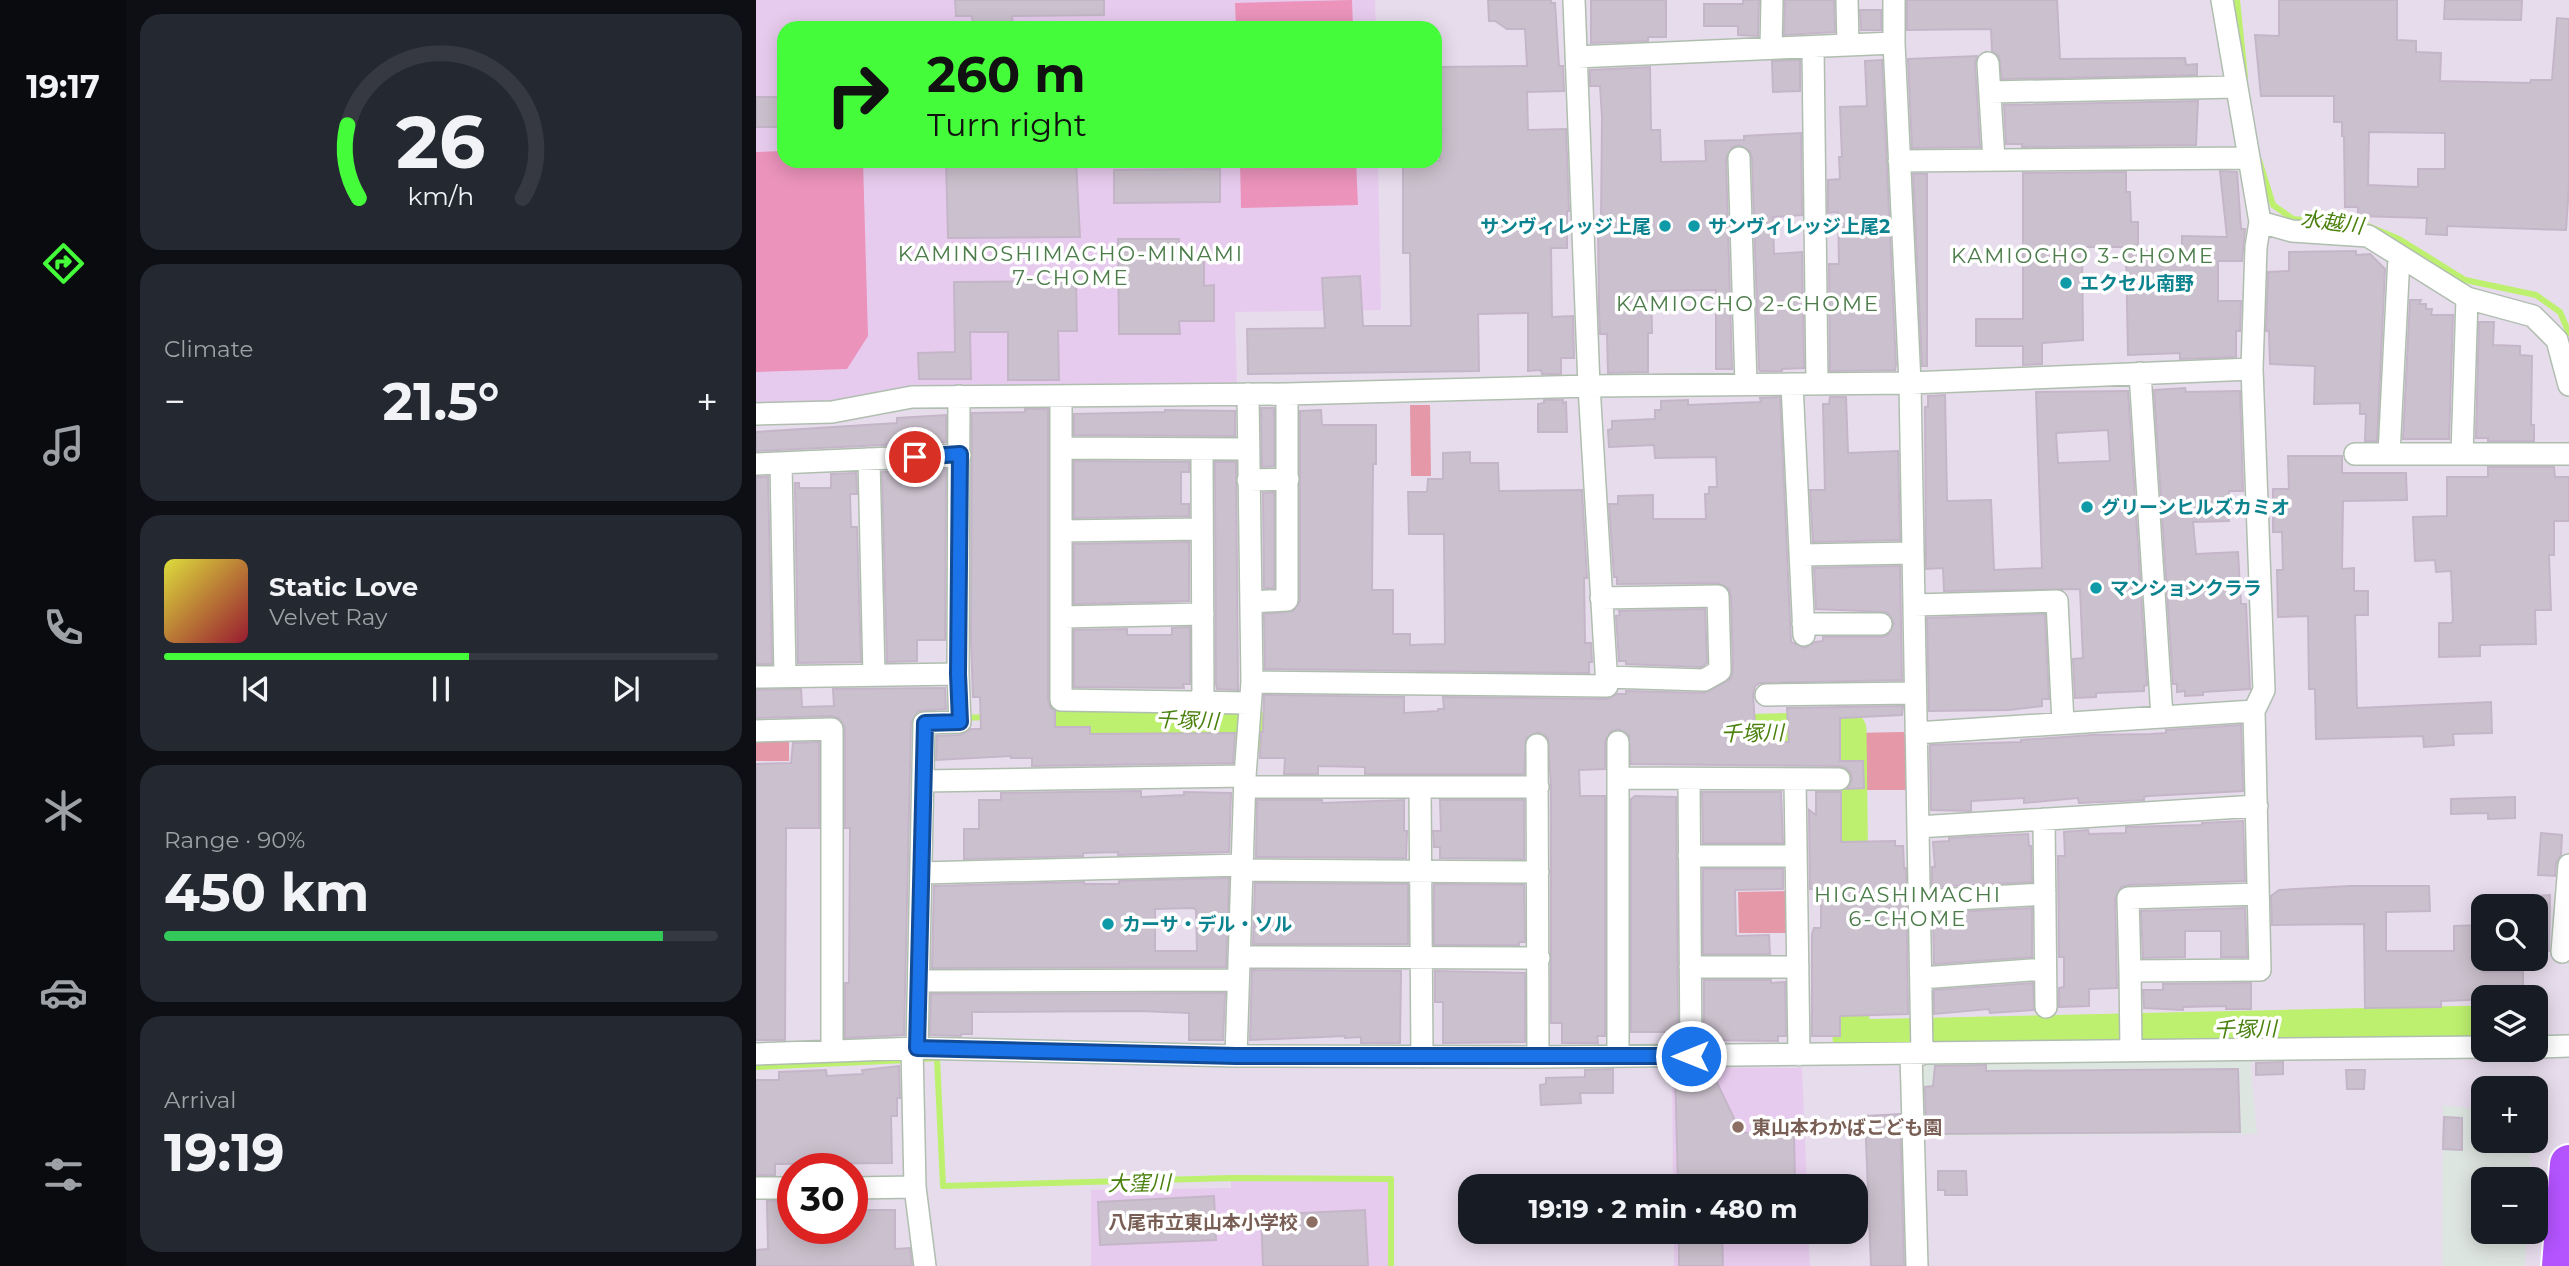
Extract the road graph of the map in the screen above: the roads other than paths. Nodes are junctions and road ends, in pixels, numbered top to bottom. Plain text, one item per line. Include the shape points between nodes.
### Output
1 (1574, 0) edge
2 (1772, 0) edge
3 (1847, 0) edge
4 (1894, 0) edge
5 (2221, 0) edge
6 (1894, 43) junction
7 (1848, 45) junction
8 (1813, 47) junction
9 (1771, 48) junction
10 (1576, 57) junction
11 (1988, 63) dead end
12 (2236, 87) junction
13 (1990, 92) junction
14 (1739, 158) dead end
15 (2249, 158) junction
16 (1994, 160) junction
17 (1899, 161) junction
18 (2260, 222) junction
19 (2399, 257) junction
20 (2467, 298) junction
21 (2252, 369) junction
22 (2140, 373) junction
23 (1910, 383) junction
24 (1746, 384) junction
25 (1792, 384) junction
26 (1817, 384) junction
27 (2569, 385) edge
28 (1588, 386) junction
29 (1248, 394) junction
30 (1287, 394) junction
31 (1061, 396) junction
32 (959, 402) junction
33 (756, 414) edge
34 (1060, 448) junction
35 (1202, 449) junction
36 (1248, 449) junction
37 (960, 454) junction
38 (2355, 454) dead end
39 (2389, 454) junction
40 (2462, 454) junction
41 (2569, 454) edge
42 (869, 459) junction
43 (781, 463) junction
44 (756, 464) edge
45 (1288, 479) junction
46 (1248, 480) junction
47 (1202, 529) junction
48 (1061, 531) junction
49 (1913, 553) junction
50 (1800, 555) junction
51 (1601, 598) junction
52 (1251, 602) junction
53 (1914, 605) junction
54 (1203, 614) junction
55 (1061, 617) junction
56 (1881, 624) dead end
57 (958, 674) junction
58 (874, 675) junction
59 (756, 677) edge
60 (785, 677) junction
61 (1606, 677) junction
62 (1251, 692) junction
63 (1915, 693) junction
64 (1766, 695) dead end
65 (1203, 702) junction
66 (2254, 711) junction
67 (2162, 717) junction
68 (2063, 723) junction
69 (756, 731) edge
70 (1916, 733) junction
71 (1618, 742) dead end
72 (1537, 745) dead end
73 (1618, 778) junction
74 (1689, 779) junction
75 (1795, 779) junction
76 (1839, 779) dead end
77 (923, 781) junction
78 (1245, 781) junction
79 (1420, 787) junction
80 (1538, 787) junction
81 (2256, 806) junction
82 (2044, 819) junction
83 (1918, 827) junction
84 (1689, 856) junction
85 (1796, 856) junction
86 (2569, 865) edge
87 (1242, 868) junction
88 (1421, 871) junction
89 (1538, 872) junction
90 (921, 873) junction
91 (2045, 894) junction
92 (2258, 894) junction
93 (1920, 901) junction
94 (2562, 952) dead end
95 (1239, 957) junction
96 (1420, 958) junction
97 (1539, 958) junction
98 (1690, 967) junction
99 (1798, 967) junction
100 (2045, 969) junction
101 (2130, 971) junction
102 (1921, 978) junction
103 (1238, 980) junction
104 (919, 981) junction
105 (2046, 1007) dead end
106 (2131, 1037) junction
107 (1919, 1045) junction
108 (2569, 1046) edge
109 (2471, 1047) edge
110 (2548, 1047) edge
111 (914, 1048) junction
112 (832, 1051) junction
113 (756, 1054) edge
114 (1799, 1055) junction
115 (1236, 1056) junction
116 (1422, 1056) junction
117 (1538, 1056) junction
118 (1618, 1056) junction
119 (1691, 1056) junction
120 (2569, 1164) edge
121 (915, 1187) junction
122 (756, 1188) edge
123 (777, 1188) edge
124 (868, 1188) edge
125 (925, 1266) edge
126 (1917, 1266) edge
127 (2561, 1266) edge

1 - 10 street
2 - 9 street
3 - 7 street
4 - 6 street
5 - 12 street
6 - 7 street
6 - 17 street
7 - 8 street
8 - 9 street
8 - 26 street
9 - 10 street
10 - 28 street
11 - 13 street
12 - 13 street
12 - 15 street
13 - 16 street
14 - 24 street
15 - 16 street
15 - 18 street
16 - 17 street
17 - 23 street
18 - 19 street via 2292,231 2368,236
18 - 21 street
19 - 20 street
19 - 39 street
20 - 27 street via 2533,316 2557,340
20 - 40 street
21 - 22 street
21 - 66 street via 2264,690
22 - 23 street
22 - 67 street
23 - 26 street
23 - 49 street
24 - 25 street
24 - 28 street
25 - 26 street
25 - 50 street
28 - 30 street
28 - 51 street
29 - 30 street
29 - 31 street
29 - 36 street
30 - 45 street
31 - 32 street
31 - 34 street
32 - 33 street via 912,397 832,412
32 - 37 street
34 - 35 street
34 - 48 street
35 - 36 street
35 - 47 street
36 - 46 street
37 - 42 street
37 - 57 street
38 - 39 street
39 - 40 street
40 - 41 street
42 - 43 street
42 - 58 street
43 - 44 street
43 - 60 street
45 - 46 street
45 - 52 street via 1287,600
46 - 52 street
47 - 48 street
47 - 54 street
48 - 55 street
49 - 50 street
49 - 53 street
50 - 56 street via 1803,629
51 - 61 street
51 - 61 street via 1718,596 1720,671 1704,680
52 - 62 street
53 - 63 street
53 - 68 street via 2057,601
54 - 55 street
54 - 65 street
55 - 65 street via 1061,701
57 - 58 street
57 - 77 street via 960,722 925,723
58 - 60 street
59 - 60 street
61 - 62 street via 1607,686
62 - 65 street
62 - 78 street
63 - 64 street
63 - 70 street
66 - 67 street
66 - 81 street
67 - 68 street
68 - 70 street
69 - 112 street via 832,729
70 - 83 street
71 - 73 street
72 - 80 street
73 - 74 street
73 - 118 street
74 - 75 street
74 - 84 street
75 - 76 street
75 - 85 street
77 - 78 street
77 - 90 street
78 - 79 street
78 - 87 street
79 - 80 street
79 - 88 street
80 - 89 street
81 - 82 street
81 - 92 street
82 - 83 street
82 - 91 street
83 - 93 street
84 - 85 street
84 - 98 street
85 - 99 street
86 - 94 street
87 - 88 street
87 - 90 street
87 - 95 street
88 - 89 street
88 - 96 street
89 - 97 street
90 - 104 street
91 - 93 street
91 - 100 street
92 - 101 street via 2128,898
92 - 101 street via 2260,970
93 - 102 street
95 - 96 street
95 - 103 street
96 - 97 street
96 - 116 street
97 - 117 street
98 - 99 street
98 - 119 street
99 - 114 street
100 - 102 street
100 - 105 street
101 - 106 street
102 - 107 street
103 - 104 street
103 - 115 street
104 - 111 street
106 - 107 street
106 - 109 street
107 - 114 street
107 - 126 street
108 - 110 street
111 - 112 street
111 - 115 street
111 - 121 street
112 - 113 street
114 - 119 street
115 - 116 street
116 - 117 street
117 - 118 street
118 - 119 street
120 - 127 highway
121 - 124 street
121 - 125 street
122 - 123 street

